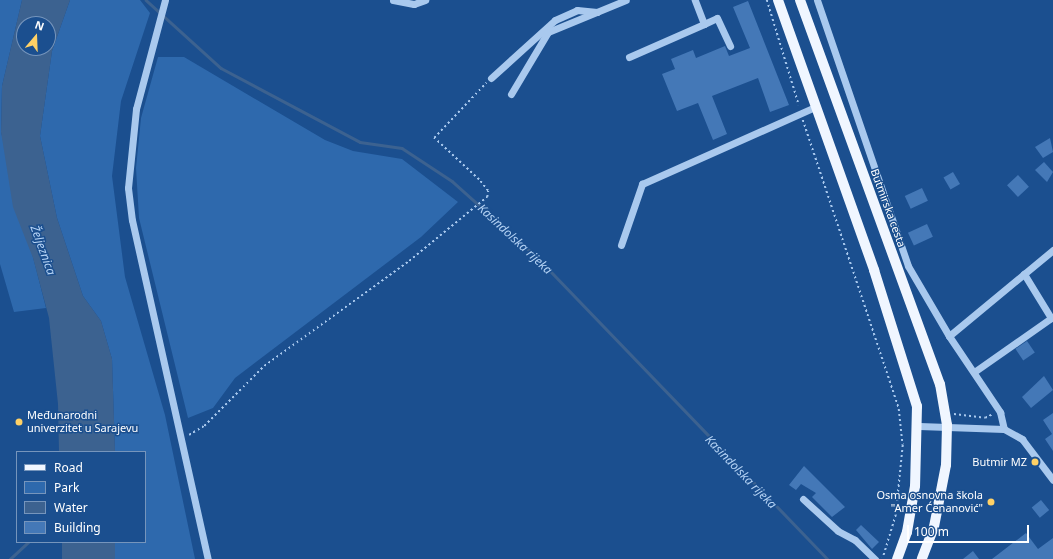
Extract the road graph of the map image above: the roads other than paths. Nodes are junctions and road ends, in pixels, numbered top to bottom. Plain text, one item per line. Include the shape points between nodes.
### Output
1 (165, 0) edge
2 (393, 0) edge
3 (425, 0) edge
4 (626, 0) edge
5 (695, 0) edge
6 (778, 0) edge
7 (800, 0) edge
8 (817, 0) edge
9 (597, 12) junction
10 (704, 24) junction
11 (730, 46) dead end
12 (629, 57) dead end
13 (491, 78) road end
14 (510, 94) dead end
15 (815, 107) junction
16 (621, 245) dead end
17 (1053, 250) edge
18 (1024, 274) junction
19 (949, 336) junction
20 (974, 372) junction
21 (947, 425) junction
22 (919, 426) junction
23 (1004, 429) junction
24 (1053, 480) edge
25 (803, 499) dead end
26 (208, 559) edge
27 (875, 559) edge
28 (897, 559) edge
29 (922, 559) edge

1 - 26 street via 135,116 128,188 132,220
2 - 3 street via 414,4
4 - 9 street
5 - 10 street
6 - 15 main road
7 - 21 main road, Butmirska cesta via 931,354
8 - 19 street, Butmirska cesta via 908,266
9 - 13 street via 578,10 555,20 540,30
9 - 14 street via 548,32
10 - 11 street via 717,18
10 - 12 street
15 - 16 street via 642,184
15 - 22 main road via 910,377
17 - 18 street
18 - 19 street
18 - 20 street via 1051,318
19 - 20 street, Butmirska cesta
20 - 23 street, Butmirska cesta via 1000,412
21 - 22 street
21 - 23 street
21 - 29 main road, Butmirska cesta via 941,496
22 - 28 main road via 907,532
23 - 24 street via 1022,439
25 - 27 street via 838,531 855,540

